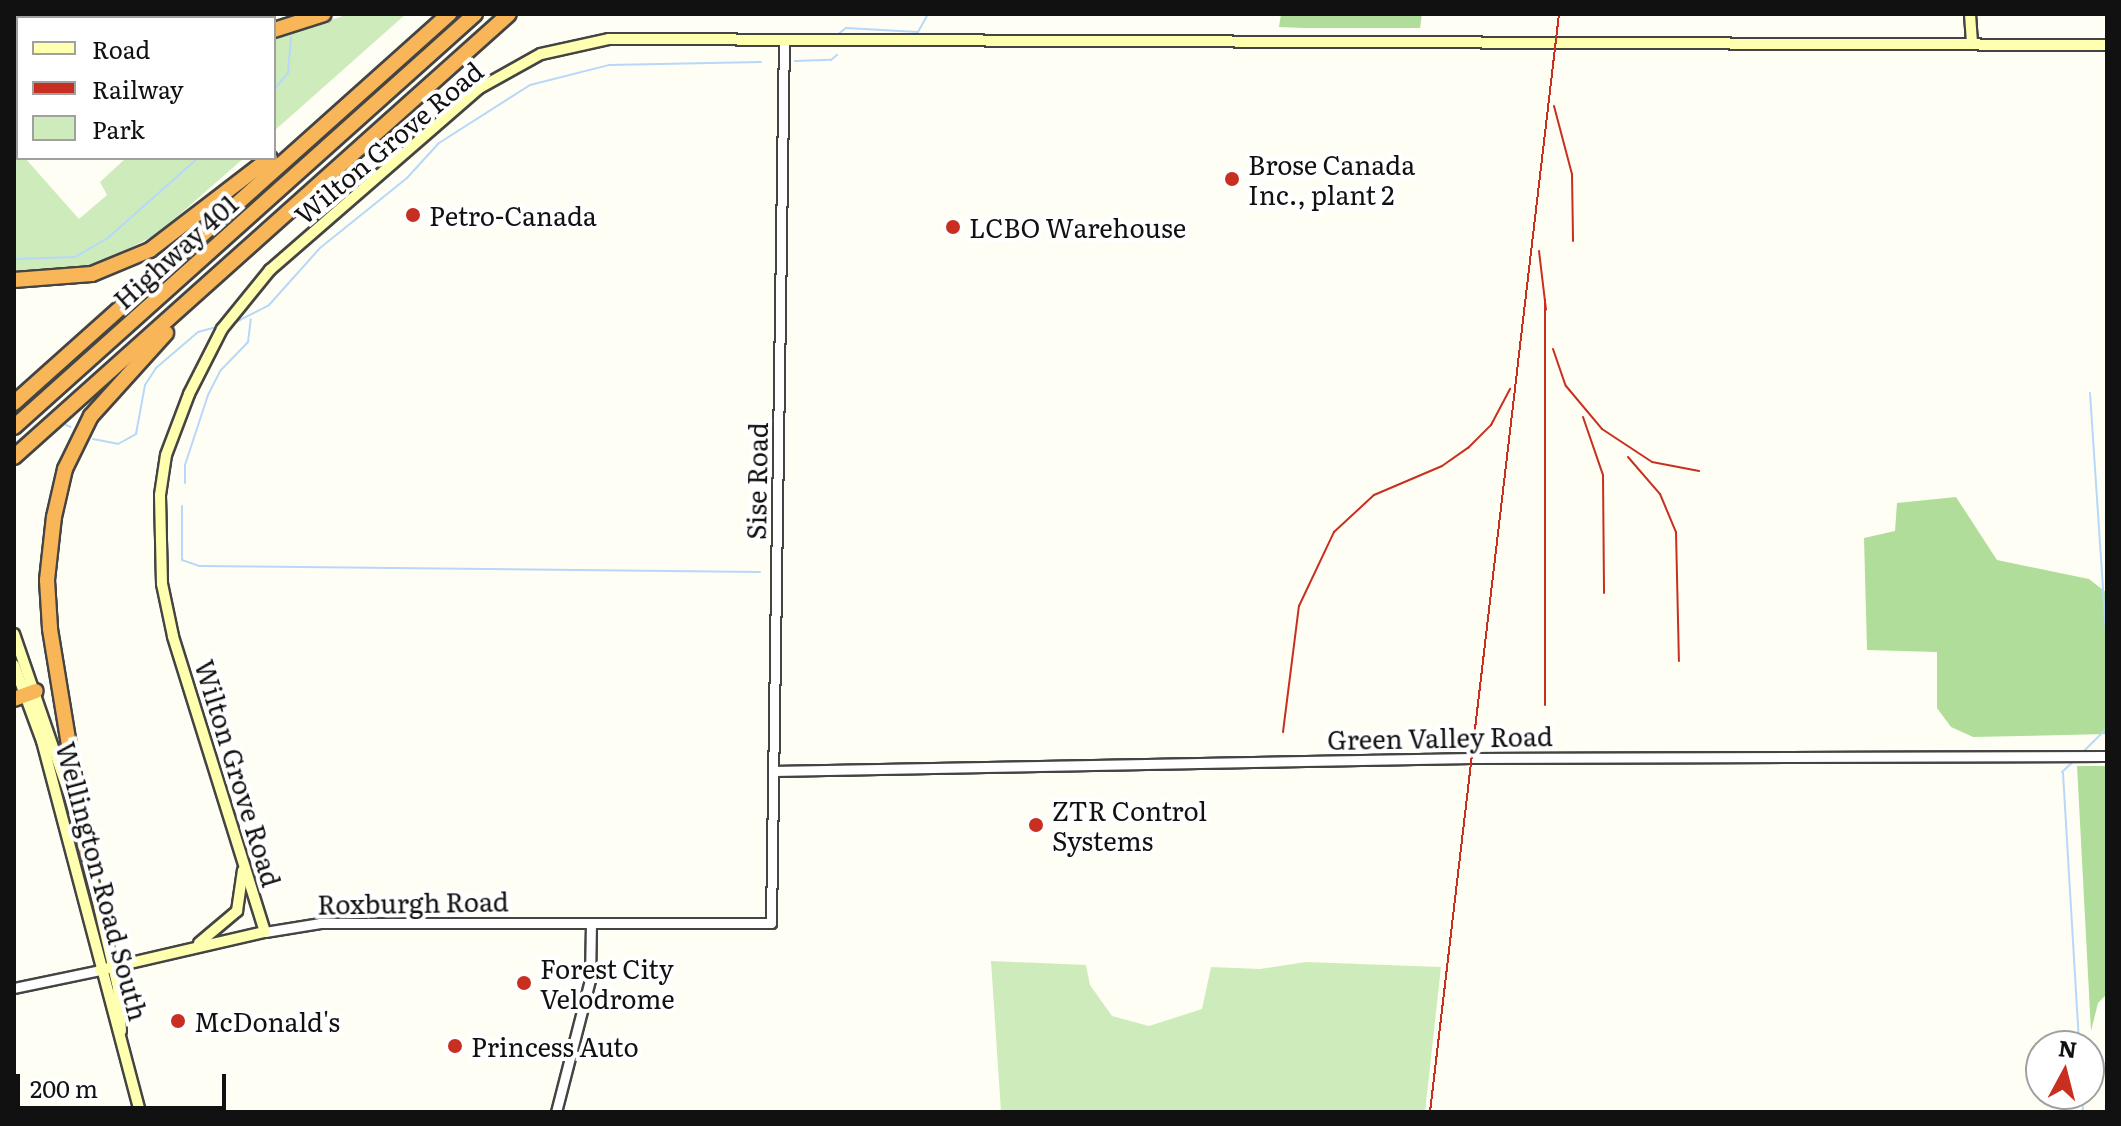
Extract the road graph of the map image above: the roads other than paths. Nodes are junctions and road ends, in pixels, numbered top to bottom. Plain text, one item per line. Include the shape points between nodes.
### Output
1 (324, 14) edge
2 (449, 14) edge
3 (475, 14) edge
4 (509, 14) edge
5 (1970, 14) edge
6 (276, 29) edge
7 (784, 40) junction
8 (1972, 44) junction
9 (2107, 45) edge
10 (321, 124) junction
11 (276, 153) edge
12 (267, 160) edge
13 (229, 265) junction
14 (14, 280) edge
15 (14, 403) edge
16 (14, 427) edge
17 (14, 457) edge
18 (14, 634) edge
19 (14, 665) edge
20 (25, 695) edge
21 (2107, 756) edge
22 (773, 771) junction
23 (86, 849) junction
24 (243, 860) junction
25 (591, 923) junction
26 (771, 923) joint
27 (265, 932) junction
28 (190, 948) junction
29 (114, 966) junction
30 (100, 970) junction
31 (14, 988) edge
32 (121, 1031) junction
33 (140, 1112) edge
34 (556, 1112) edge

1 - 6 highway
2 - 10 highway, Highway 401
3 - 16 highway, Highway 401
4 - 13 highway
5 - 8 main road
7 - 8 main road, Wilton Grove Road
7 - 22 street, Sise Road
7 - 24 main road, Wilton Grove Road via 609,39 541,54 478,89 270,270 222,329 166,455 157,531 166,612
8 - 9 main road, Wilton Grove Road
10 - 11 highway
10 - 15 highway, Highway 401
12 - 14 highway via 150,250 92,274
13 - 17 highway
13 - 23 highway via 91,416 62,481 47,580 50,628
18 - 20 main road
19 - 20 main road, Wellington Road South
20 - 23 main road
20 - 30 main road, Wellington Road South via 64,820
21 - 22 street, Green Valley Road via 1472,758
22 - 26 street, Sise Road
23 - 29 main road
24 - 27 main road, Wilton Grove Road
24 - 28 main road via 237,911
25 - 26 street, Roxburgh Road
25 - 27 street, Roxburgh Road via 320,923
25 - 34 street via 590,980
27 - 28 main road, Roxburgh Road
28 - 29 main road, Roxburgh Road
29 - 30 main road, Roxburgh Road
29 - 32 main road via 124,1017
30 - 31 street, Roxburgh Road
30 - 32 main road, Wellington Road South via 111,1018
32 - 33 main road, Wellington Road South

